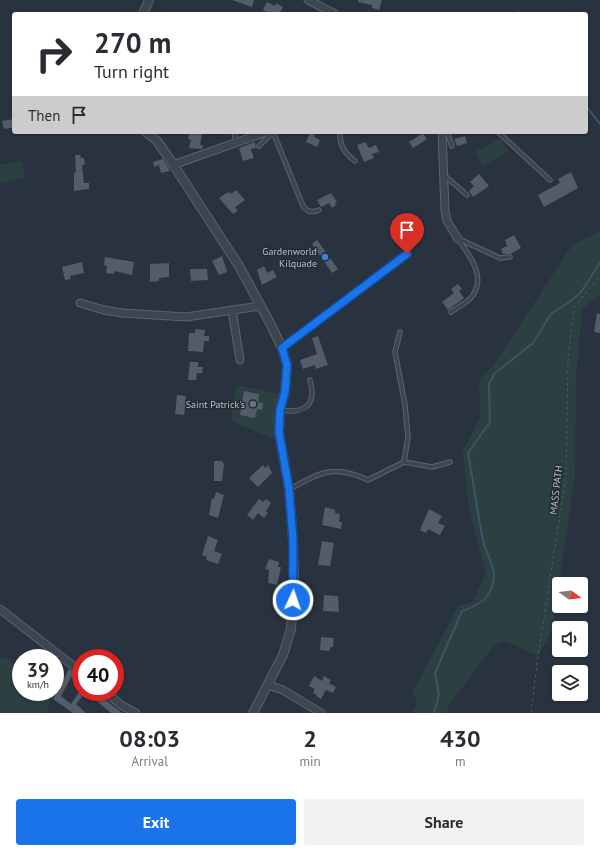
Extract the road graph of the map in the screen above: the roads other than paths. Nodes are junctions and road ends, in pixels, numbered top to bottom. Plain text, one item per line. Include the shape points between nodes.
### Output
1 (149, 0) edge
2 (308, 0) edge
3 (144, 12) edge
4 (331, 12) edge
5 (148, 134) edge
6 (234, 134) edge
7 (260, 134) edge
8 (271, 134) edge
9 (274, 134) edge
10 (340, 134) edge
11 (442, 134) edge
12 (448, 134) edge
13 (500, 134) edge
14 (236, 142) junction
15 (259, 146) dead end
16 (452, 146) dead end
17 (355, 161) dead end
18 (173, 165) junction
19 (443, 174) junction
20 (550, 180) dead end
21 (467, 196) dead end
22 (319, 210) dead end
23 (458, 239) junction
24 (407, 254) dead end
25 (510, 256) dead end
26 (80, 303) dead end
27 (260, 306) junction
28 (232, 310) junction
29 (451, 312) dead end
30 (400, 332) dead end
31 (282, 348) junction
32 (240, 360) dead end
33 (310, 380) dead end
34 (280, 410) junction
35 (404, 462) junction
36 (450, 462) dead end
37 (289, 489) junction
38 (0, 609) edge
39 (72, 665) edge
40 (268, 685) junction
41 (116, 701) edge
42 (136, 713) edge
43 (254, 713) edge
44 (321, 713) edge

1 - 3 street
2 - 4 street
5 - 18 street via 157,141
6 - 14 lane
7 - 14 street
8 - 15 lane
9 - 22 lane via 303,206 308,211
10 - 17 lane via 341,144 348,156
11 - 19 street
12 - 16 lane
13 - 20 lane
14 - 18 street
18 - 27 street via 239,266
19 - 21 lane
19 - 23 street via 447,221
23 - 25 lane via 500,258
23 - 29 lane via 473,260 478,273 473,295
24 - 31 lane
26 - 28 street via 104,310 186,318
27 - 28 street
27 - 31 street
28 - 32 street
30 - 35 lane via 395,352 408,437
31 - 34 street via 287,365 285,392
33 - 34 lane via 313,391 310,404 295,412
34 - 37 street via 279,432
35 - 36 lane via 432,467
35 - 37 lane via 368,480 349,471 320,472
37 - 40 street via 294,586 291,629 283,655
38 - 39 street
40 - 43 street
40 - 44 street via 293,695
41 - 42 street

